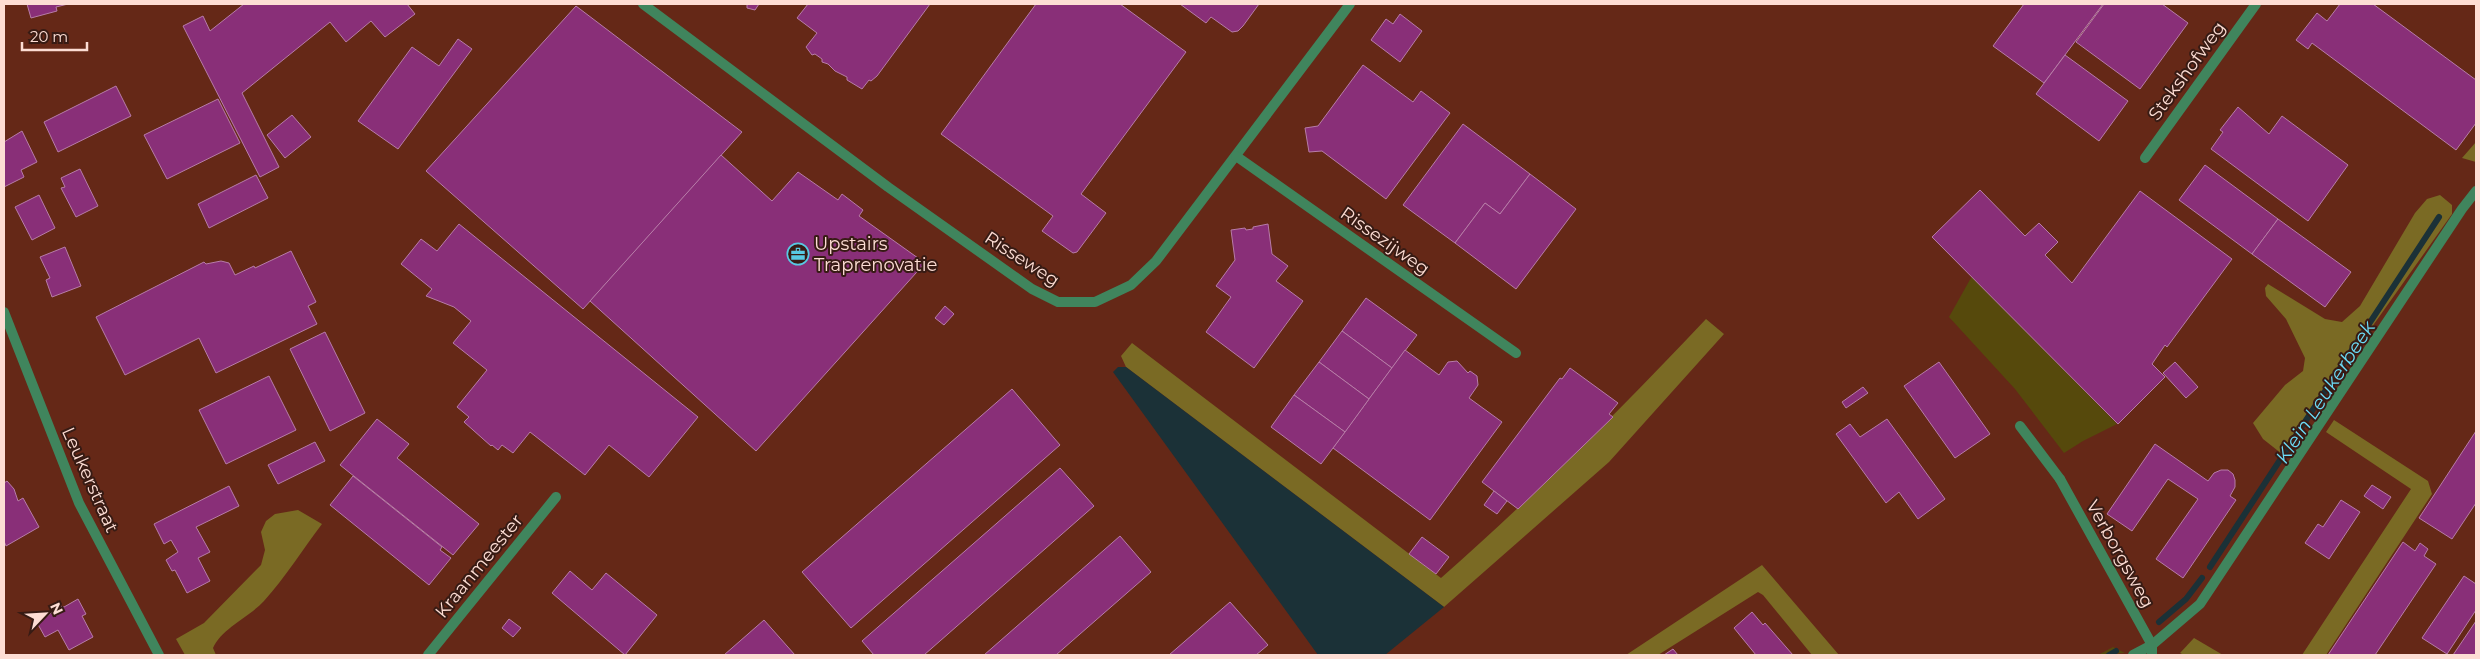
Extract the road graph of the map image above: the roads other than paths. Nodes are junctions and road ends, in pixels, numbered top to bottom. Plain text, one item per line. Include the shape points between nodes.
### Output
1 (644, 4) edge
2 (1350, 4) edge
3 (2256, 4) edge
4 (1236, 156) junction
5 (2145, 158) dead end
6 (2476, 191) edge
7 (4, 312) edge
8 (1516, 353) dead end
9 (2020, 426) dead end
10 (556, 497) dead end
11 (2152, 650) edge
12 (159, 655) edge
13 (428, 655) edge
14 (2133, 655) edge

1 - 4 street, Risseweg via 896,192 1032,289 1058,302 1095,302 1131,285 1156,261
2 - 4 street, Risseweg
3 - 5 street, Stekshofweg
4 - 8 street, Rissezijweg
6 - 11 street via 2200,604
7 - 12 street, Leukerstraat via 79,503
9 - 11 street, Verborgsweg via 2060,479
10 - 13 street, Kraanmeester
11 - 14 street

